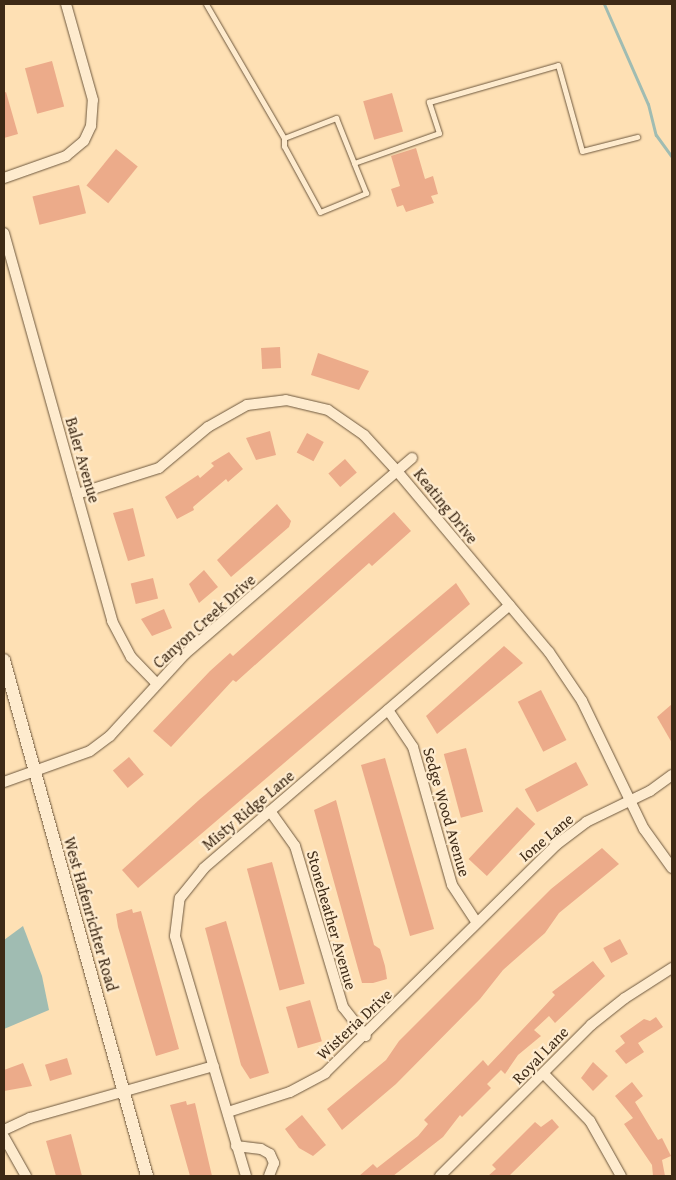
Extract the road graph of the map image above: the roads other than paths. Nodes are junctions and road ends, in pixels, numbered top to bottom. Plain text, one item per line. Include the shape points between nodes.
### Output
1 (66, 4) edge
2 (206, 4) edge
3 (637, 137) dead end
4 (284, 138) junction
5 (354, 164) junction
6 (4, 178) edge
7 (4, 233) edge
8 (412, 458) dead end
9 (397, 471) junction
10 (78, 494) junction
11 (510, 605) junction
12 (4, 660) edge
13 (157, 684) junction
14 (388, 710) junction
15 (35, 772) junction
16 (672, 775) edge
17 (4, 782) edge
18 (629, 802) junction
19 (270, 812) junction
20 (672, 868) edge
21 (477, 923) junction
22 (672, 968) edge
23 (366, 1036) junction
24 (214, 1066) junction
25 (544, 1074) junction
26 (124, 1092) junction
27 (228, 1112) junction
28 (4, 1130) edge
29 (4, 1137) edge
30 (236, 1146) junction
31 (26, 1176) edge
32 (147, 1176) edge
33 (246, 1176) edge
34 (269, 1176) edge
35 (440, 1176) edge
36 (621, 1176) edge

1 - 6 street via 93,100 91,126 84,141 66,156
2 - 4 lane
3 - 5 lane via 582,151 558,65 429,102 439,133
4 - 5 lane via 336,118
4 - 5 lane via 284,146 320,212 366,193
7 - 10 street, Baler Avenue
8 - 9 street, Canyon Creek Drive
9 - 10 street, Keating Drive via 364,435 328,410 307,402 268,401 229,414 159,468
9 - 11 street, Keating Drive
9 - 13 street, Canyon Creek Drive via 185,654
10 - 13 street, Baler Avenue via 117,635 131,657
11 - 14 street, Misty Ridge Lane
11 - 18 street, Keating Drive via 570,681
12 - 15 street, West Hafenrichter Road
13 - 15 street, Canyon Creek Drive via 110,736 90,751
14 - 19 street, Misty Ridge Lane
14 - 21 street, Sedge Wood Avenue via 413,747 452,885
15 - 17 street, Canyon Creek Drive
15 - 26 street, West Hafenrichter Road
16 - 18 street, Ione Lane
18 - 20 street, Keating Drive via 653,845
18 - 21 street, Ione Lane via 571,832
19 - 23 street, Stoneheather Avenue via 295,846 343,1007
19 - 24 street, Misty Ridge Lane via 190,882 174,917 175,936
21 - 23 street, Wisteria Drive
22 - 25 street, Royal Lane via 609,1010
23 - 27 street, Wisteria Drive via 308,1083
24 - 26 street
24 - 27 street, Misty Ridge Lane
25 - 35 street, Royal Lane
25 - 36 street via 590,1122
26 - 28 street via 30,1118
26 - 32 street, West Hafenrichter Road
27 - 30 street, Misty Ridge Lane
29 - 31 street
30 - 33 street, Misty Ridge Lane
30 - 34 street via 261,1149 270,1154 274,1163

